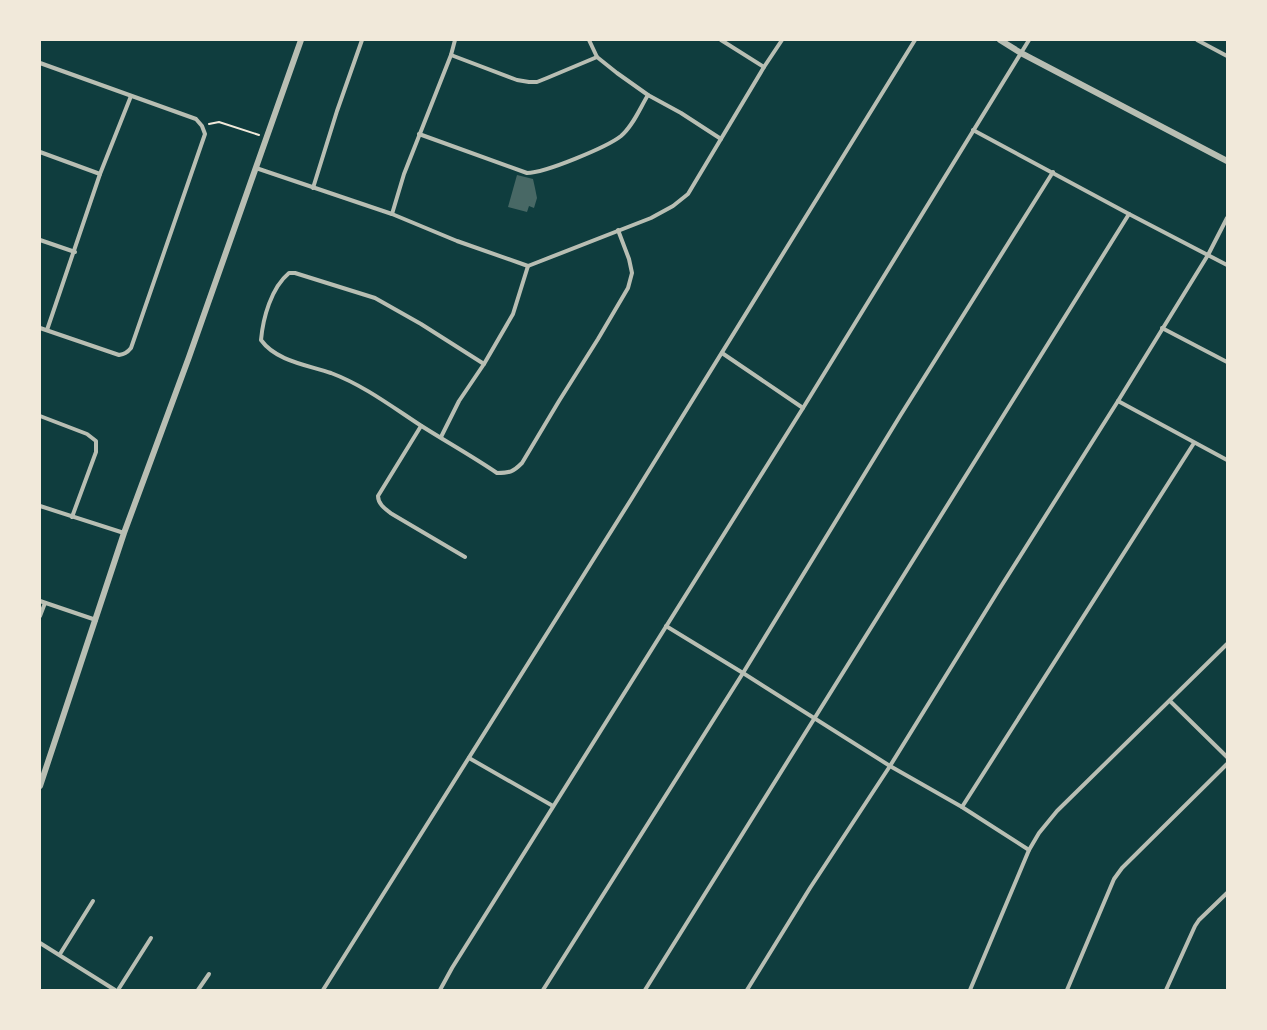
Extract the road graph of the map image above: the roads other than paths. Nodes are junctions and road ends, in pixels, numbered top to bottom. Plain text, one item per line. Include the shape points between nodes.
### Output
1 (301, 40) edge
2 (362, 40) edge
3 (455, 40) edge
4 (589, 40) edge
5 (721, 40) edge
6 (782, 40) edge
7 (916, 40) edge
8 (1000, 40) edge
9 (1029, 40) edge
10 (1197, 40) edge
11 (1020, 52) junction
12 (452, 55) junction
13 (1227, 56) edge
14 (596, 57) junction
15 (40, 63) edge
16 (764, 67) junction
17 (648, 95) junction
18 (130, 96) junction
19 (973, 130) junction
20 (419, 134) junction
21 (721, 139) junction
22 (40, 152) edge
23 (1227, 160) edge
24 (256, 168) junction
25 (1053, 172) junction
26 (100, 174) junction
27 (313, 188) junction
28 (392, 214) junction
29 (1129, 214) junction
30 (1227, 218) edge
31 (618, 230) junction
32 (40, 240) edge
33 (74, 252) junction
34 (1208, 255) junction
35 (1227, 265) edge
36 (528, 266) junction
37 (40, 328) edge
38 (1162, 328) junction
39 (47, 330) junction
40 (722, 354) junction
41 (1227, 362) edge
42 (484, 364) junction
43 (1118, 401) junction
44 (803, 408) junction
45 (40, 416) edge
46 (421, 426) junction
47 (441, 437) junction
48 (1194, 443) junction
49 (1227, 460) edge
50 (40, 506) edge
51 (72, 517) junction
52 (124, 533) junction
53 (465, 556) dead end
54 (42, 602) edge
55 (40, 616) edge
56 (96, 620) junction
57 (666, 626) junction
58 (1227, 644) edge
59 (743, 673) junction
60 (1170, 701) junction
61 (814, 718) junction
62 (1227, 757) edge
63 (469, 758) junction
64 (1227, 764) edge
65 (890, 766) junction
66 (40, 786) edge
67 (553, 806) junction
68 (962, 807) junction
69 (1029, 850) junction
70 (1227, 893) edge
71 (93, 901) dead end
72 (151, 938) dead end
73 (40, 943) edge
74 (60, 954) junction
75 (209, 974) dead end
76 (115, 990) edge
77 (118, 990) edge
78 (198, 990) edge
79 (323, 990) edge
80 (440, 990) edge
81 (543, 990) edge
82 (645, 990) edge
83 (747, 990) edge
84 (970, 990) edge
85 (1067, 990) edge
86 (1166, 990) edge

1 - 24 street
2 - 27 street
3 - 12 street
4 - 14 street
5 - 16 street
6 - 16 street
7 - 40 street
8 - 11 street
9 - 11 street
10 - 13 street
11 - 19 street
11 - 23 street
12 - 14 street via 529,82 537,82
12 - 20 street
14 - 17 street
15 - 18 street
16 - 21 street
17 - 20 street via 621,135 554,167 535,173 523,172
17 - 21 street
18 - 26 street
18 - 39 street via 196,120 205,134 131,348 118,355
19 - 25 street
19 - 44 street
20 - 28 street
21 - 31 street via 688,194 651,218
22 - 26 street
24 - 27 street
24 - 52 street
25 - 29 street
25 - 59 street
26 - 33 street
27 - 28 street
28 - 36 street via 456,241
29 - 34 street
29 - 61 street
30 - 34 street
31 - 36 street
31 - 47 street via 632,274 628,288 522,464 509,473 497,473
32 - 33 street
33 - 39 street
34 - 35 street
34 - 38 street
36 - 42 street via 513,314
37 - 39 street
38 - 41 street
38 - 43 street
40 - 44 street
40 - 63 street
42 - 46 street via 375,298 294,273 289,272 284,276 270,302 262,330 260,340 266,347 276,354 332,373 361,387
42 - 47 street via 459,401
43 - 48 street
43 - 65 street
44 - 57 street
45 - 51 street via 87,434 96,441 96,452
46 - 47 street
46 - 53 street via 378,496 378,500 392,514
48 - 49 street
48 - 68 street
50 - 51 street
51 - 52 street
52 - 56 street
54 - 55 street
54 - 56 street
56 - 66 street
57 - 59 street
57 - 67 street
58 - 60 street
59 - 61 street
59 - 81 street
60 - 62 street
60 - 69 street via 1057,811
61 - 65 street
61 - 82 street
63 - 67 street
63 - 79 street
64 - 85 street via 1122,868 1114,880
65 - 68 street
65 - 83 street
67 - 80 street
68 - 69 street
69 - 84 street
70 - 86 street via 1195,926
71 - 74 street
72 - 77 street
73 - 74 street
74 - 76 street
75 - 78 street

